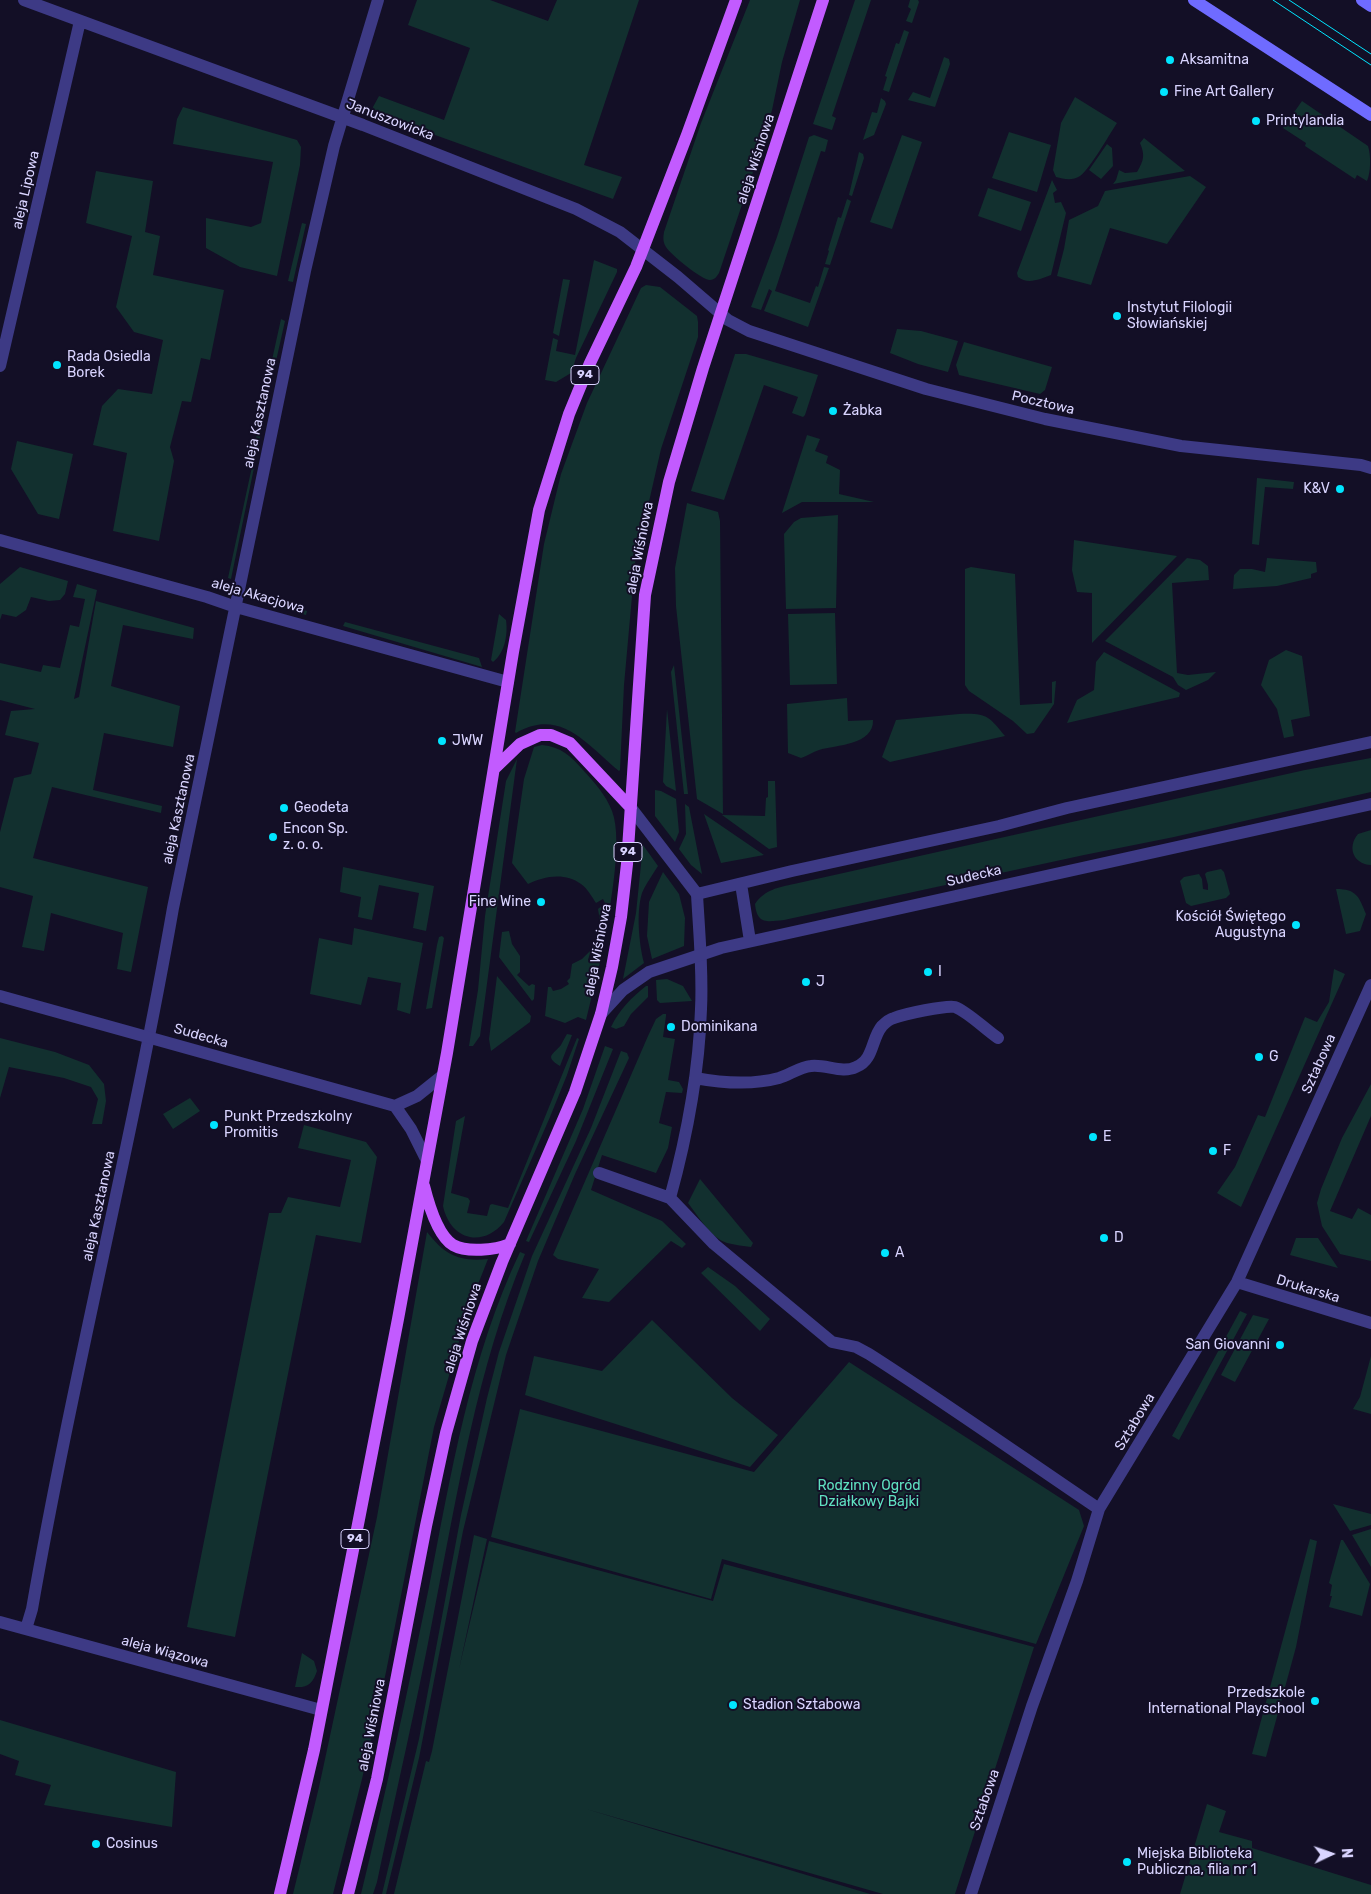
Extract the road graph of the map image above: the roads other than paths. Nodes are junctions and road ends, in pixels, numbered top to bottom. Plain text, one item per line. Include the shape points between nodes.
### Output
1 (24, 0) edge
2 (378, 0) edge
3 (736, 0) edge
4 (823, 0) edge
5 (1194, 0) edge
6 (1362, 0) edge
7 (1371, 6) edge
8 (80, 21) junction
9 (1371, 115) edge
10 (343, 118) junction
11 (643, 248) junction
12 (721, 315) junction
13 (0, 366) edge
14 (1371, 468) edge
15 (0, 540) edge
16 (236, 606) junction
17 (508, 682) junction
18 (1371, 742) edge
19 (494, 768) junction
20 (1371, 804) edge
21 (631, 808) junction
22 (741, 884) junction
23 (697, 894) junction
24 (750, 941) junction
25 (701, 953) junction
26 (1371, 985) edge
27 (0, 996) edge
28 (601, 1014) junction
29 (149, 1037) junction
30 (998, 1038) dead end
31 (442, 1076) junction
32 (695, 1078) junction
33 (394, 1106) junction
34 (427, 1162) junction
35 (599, 1173) dead end
36 (423, 1183) junction
37 (670, 1198) junction
38 (510, 1244) junction
39 (1237, 1282) junction
40 (1371, 1323) edge
41 (1100, 1509) junction
42 (0, 1622) edge
43 (26, 1629) junction
44 (322, 1710) junction
45 (280, 1894) edge
46 (348, 1894) edge
47 (971, 1894) edge

1 - 8 street, Januszowicka
2 - 10 street, aleja Kasztanowa
3 - 11 main road, 94
4 - 12 main road, aleja Wiśniowa / 94
5 - 9 main road
6 - 7 main road
8 - 10 street, Januszowicka
8 - 13 street, aleja Lipowa
10 - 11 street, Januszowicka via 571,207 620,232
10 - 16 street, aleja Kasztanowa via 304,271
11 - 12 street, Januszowicka
11 - 17 main road, 94 via 590,363 553,461 539,510
12 - 14 street, Pocztowa via 749,331 904,382 1045,419 1181,446
12 - 21 main road, aleja Wiśniowa / 94 via 669,482 645,595
15 - 16 street, aleja Akacjowa
16 - 17 street, aleja Akacjowa
16 - 29 street, aleja Kasztanowa
17 - 19 main road, 94
18 - 22 street via 1066,808
19 - 21 main road via 520,744 540,735 551,735 570,743
19 - 31 main road, 94
20 - 24 street, Sudecka
21 - 23 street
21 - 28 main road, aleja Wiśniowa / 94 via 621,918
22 - 23 street
22 - 24 street
23 - 25 street
24 - 25 street, Sudecka
25 - 28 street, Sudecka via 649,972 623,990
25 - 32 street via 702,1008
26 - 39 street, Sztabowa
27 - 29 street, Sudecka
28 - 38 main road, aleja Wiśniowa / 94 via 575,1092
29 - 33 street, Sudecka
29 - 43 street, aleja Kasztanowa
30 - 32 street via 955,1007 945,1007 893,1018 877,1034 870,1055 856,1068 811,1066 757,1082
31 - 33 street via 417,1096
31 - 34 main road, 94
32 - 37 street
33 - 34 street via 411,1129
34 - 36 main road, 94
35 - 37 street
36 - 38 main road via 430,1209 443,1234 453,1245 488,1250
36 - 44 main road, 94
37 - 41 street via 714,1244 832,1342 856,1346 869,1354
38 - 46 main road, aleja Wiśniowa / 94 via 472,1341 446,1433 377,1779
39 - 40 street, Drukarska
39 - 41 street, Sztabowa
41 - 47 street, Sztabowa
42 - 43 street, aleja Wiązowa
43 - 44 street, aleja Wiązowa
44 - 45 main road, 94

